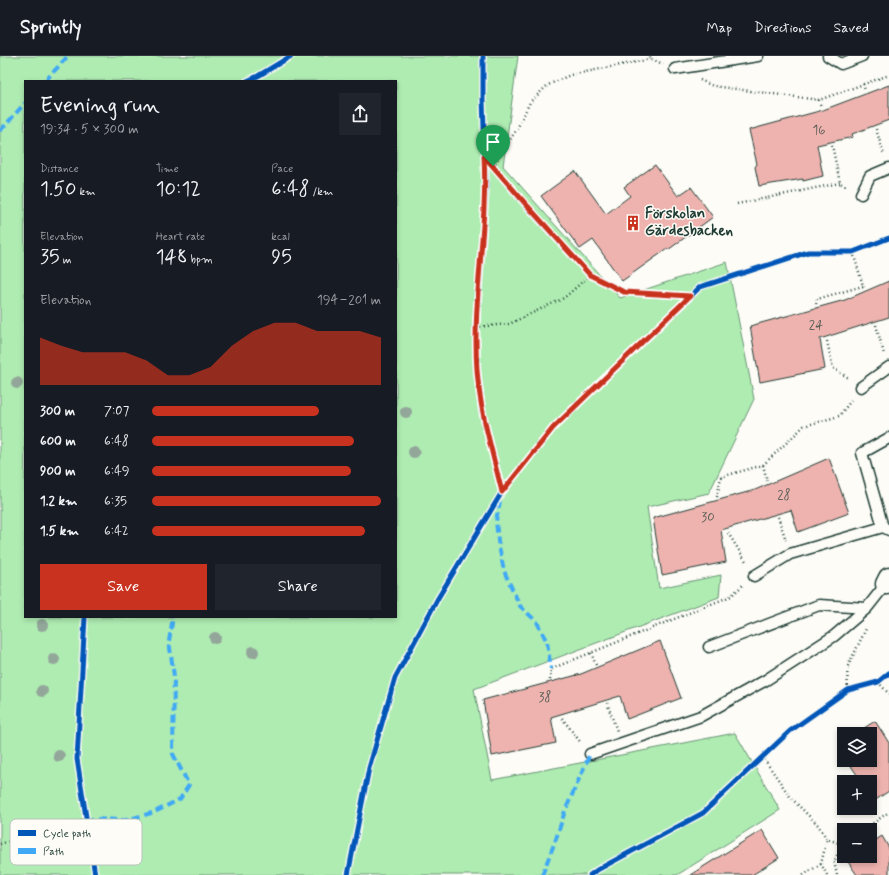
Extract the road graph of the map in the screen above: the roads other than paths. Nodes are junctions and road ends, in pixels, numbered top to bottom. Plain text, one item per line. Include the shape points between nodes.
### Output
1 (758, 56) edge
2 (828, 56) edge
3 (862, 56) edge
4 (675, 69) road end
5 (889, 168) edge
6 (860, 194) road end
7 (888, 367) edge
8 (861, 387) road end
9 (889, 438) edge
10 (886, 528) edge
11 (754, 576) road end
12 (887, 581) edge
13 (867, 608) junction
14 (709, 647) dead end
15 (590, 754) road end

1 - 4 lane
2 - 3 lane via 841,64
5 - 6 lane via 870,176
7 - 8 lane
9 - 10 lane via 862,453
10 - 11 lane via 790,554
12 - 13 lane
13 - 14 lane via 819,605
13 - 15 lane via 834,636 766,680 701,716

